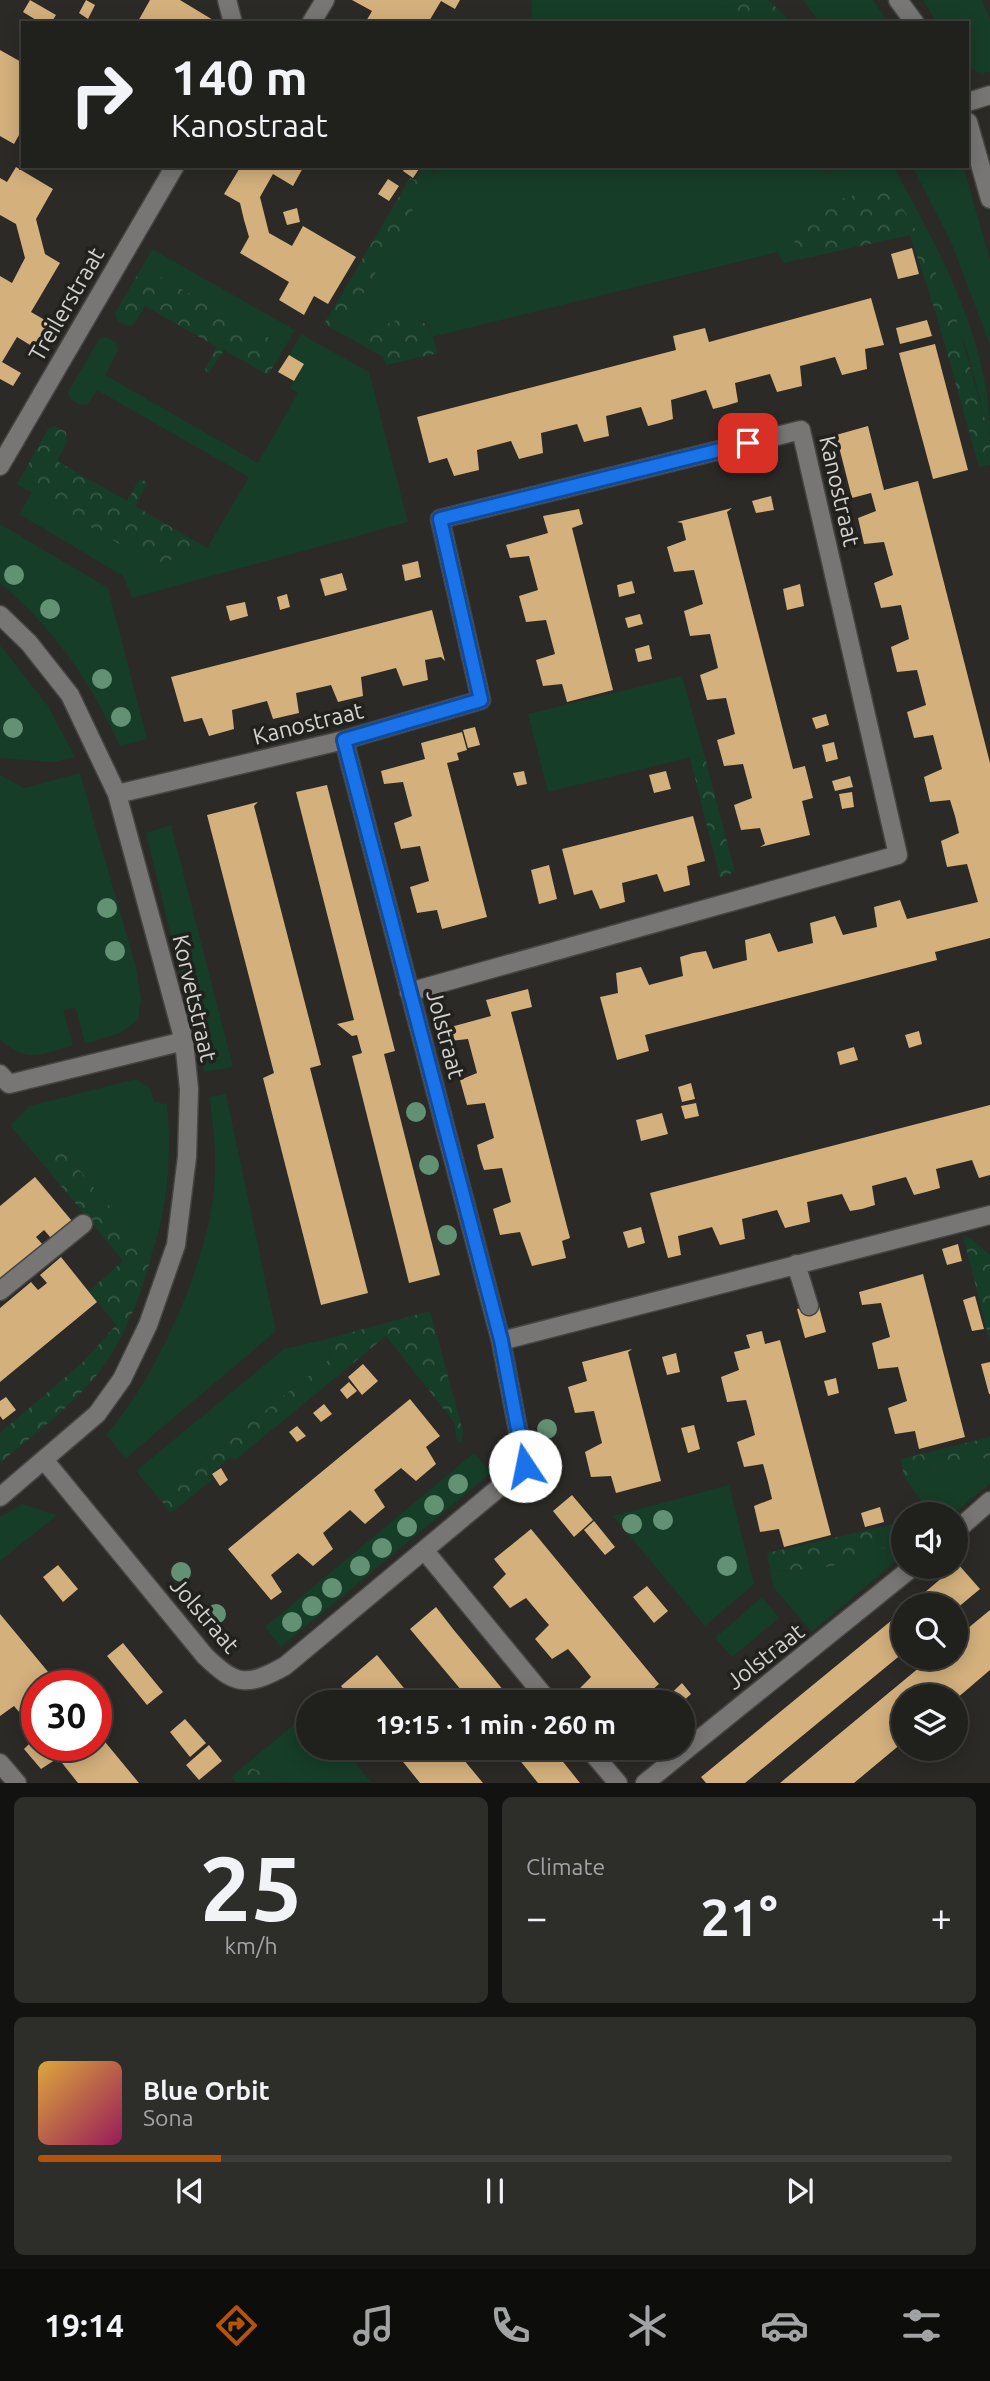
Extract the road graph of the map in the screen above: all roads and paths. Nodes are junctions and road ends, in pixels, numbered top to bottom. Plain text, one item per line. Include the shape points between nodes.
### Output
1 (227, 0) edge
2 (325, 0) edge
3 (898, 0) edge
4 (232, 21) edge
5 (313, 21) edge
6 (914, 21) edge
7 (990, 94) edge
8 (969, 102) edge
9 (969, 126) edge
10 (174, 168) edge
11 (990, 199) edge
12 (0, 466) edge
13 (0, 615) edge
14 (344, 740) junction
15 (117, 794) junction
16 (410, 992) junction
17 (184, 1041) junction
18 (0, 1074) edge
19 (990, 1215) edge
20 (83, 1224) dead end
21 (796, 1264) junction
22 (0, 1291) edge
23 (809, 1306) dead end
24 (501, 1340) junction
25 (45, 1461) junction
26 (0, 1497) edge
27 (990, 1501) edge
28 (968, 1520) edge
29 (424, 1550) junction
30 (898, 1579) edge
31 (539, 1690) edge
32 (598, 1760) edge
33 (0, 1763) edge
34 (17, 1783) edge
35 (618, 1783) edge
36 (645, 1783) edge

1 - 4 street
2 - 5 street
3 - 6 street
7 - 8 street
9 - 11 street
10 - 12 street, Treilerstraat
13 - 15 street, Korvetstraat via 70,695
14 - 15 street, Kanostraat
14 - 16 street, Jolstraat
14 - 16 street, Kanostraat via 481,700 440,519 801,430 898,855
15 - 17 street, Korvetstraat
16 - 24 street, Jolstraat
17 - 18 street via 9,1084
17 - 25 street, Korvetstraat via 190,1088 176,1245 148,1325 121,1379 97,1413
19 - 21 street
20 - 22 street
21 - 23 street
21 - 24 street
24 - 29 street, Jolstraat via 525,1466
25 - 26 street, Korvetstraat
25 - 29 street, Jolstraat via 205,1656 228,1678 245,1682 262,1679 285,1666
27 - 28 street
29 - 31 street
30 - 36 street, Jolstraat
32 - 35 street
33 - 34 street

